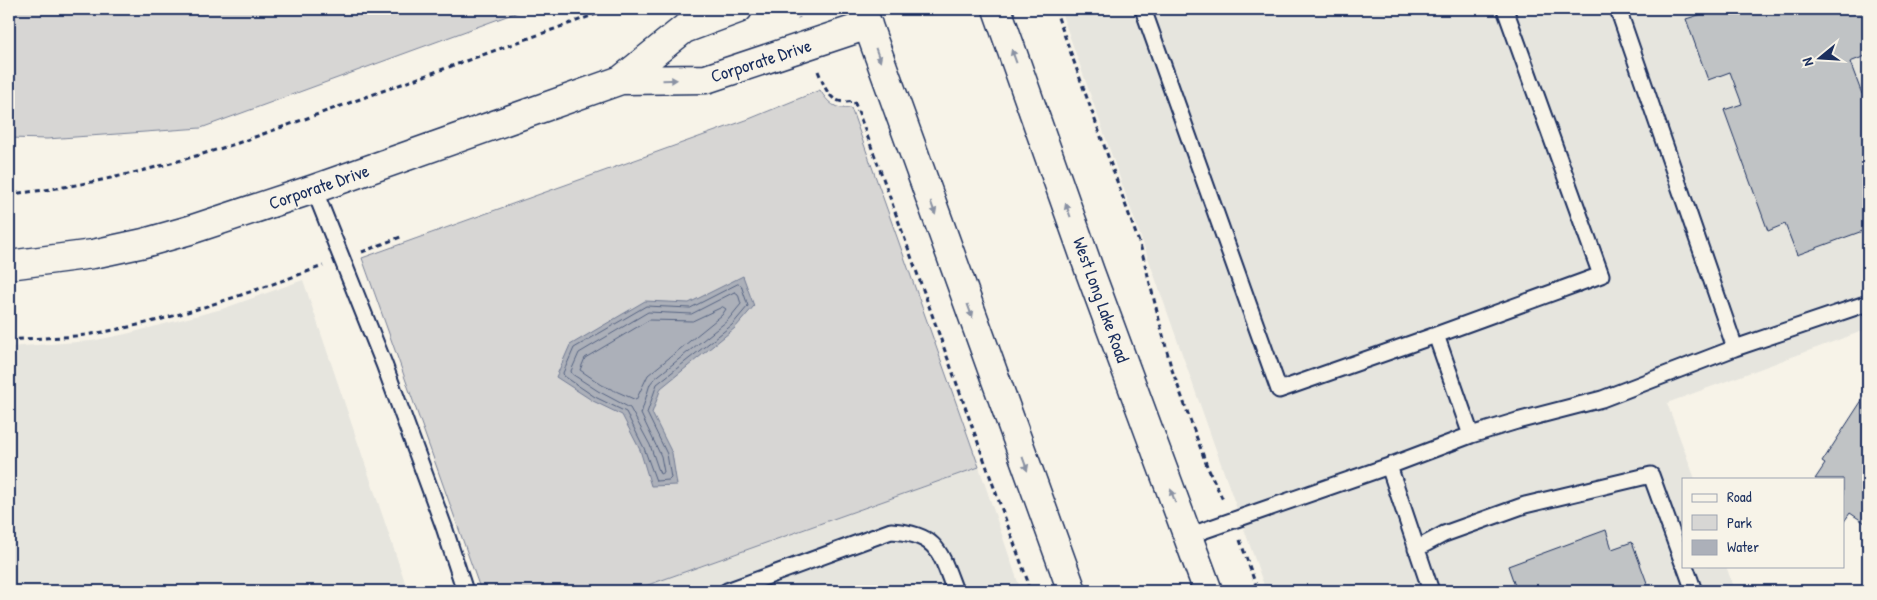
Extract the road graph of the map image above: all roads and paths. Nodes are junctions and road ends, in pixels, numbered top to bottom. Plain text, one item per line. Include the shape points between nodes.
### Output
1 (610, 9) edge
2 (738, 9) edge
3 (997, 9) edge
4 (1055, 9) edge
5 (1143, 9) edge
6 (1505, 9) edge
7 (1618, 9) edge
8 (865, 17) edge
9 (818, 70) dead end
10 (621, 80) junction
11 (314, 190) junction
12 (9, 194) edge
13 (403, 236) dead end
14 (361, 252) dead end
15 (9, 265) edge
16 (320, 267) dead end
17 (1868, 303) edge
18 (1436, 335) junction
19 (9, 340) edge
20 (1735, 348) junction
21 (1471, 435) junction
22 (1388, 466) junction
23 (1233, 521) junction
24 (1188, 536) junction
25 (1416, 549) junction
26 (1682, 560) edge
27 (1686, 568) edge
28 (465, 591) edge
29 (727, 591) edge
30 (954, 591) edge
31 (1028, 591) edge
32 (1072, 591) edge
33 (1208, 591) edge
34 (1258, 591) edge
35 (1431, 591) edge
36 (1694, 591) edge

1 - 12 path via 192,158 103,181
2 - 10 main road, Corporate Drive via 684,29
24 -> 3 main road, West Long Lake Road
4 - 23 path via 1141,248 1171,367 1207,466
5 - 18 lane via 1278,390
6 - 18 lane via 1602,275
7 - 20 lane
10 -> 8 main road, Corporate Drive via 706,79
8 -> 32 main road
9 - 31 path via 828,94 836,101 854,101 1028,582
10 - 11 main road, Corporate Drive
11 - 15 main road, Corporate Drive via 144,243 93,254
11 - 28 lane via 384,364
13 - 14 path
16 - 19 path via 222,302 149,322 84,335
17 - 20 lane
18 - 21 lane
20 - 21 lane via 1602,399
21 - 22 lane
22 - 23 lane
22 - 25 lane
23 - 24 lane
23 - 34 path
24 - 33 main road, West Long Lake Road
25 - 26 lane via 1444,534 1525,505 1651,475
25 - 35 lane
27 - 36 lane
29 - 30 lane via 892,531 926,538 940,553

